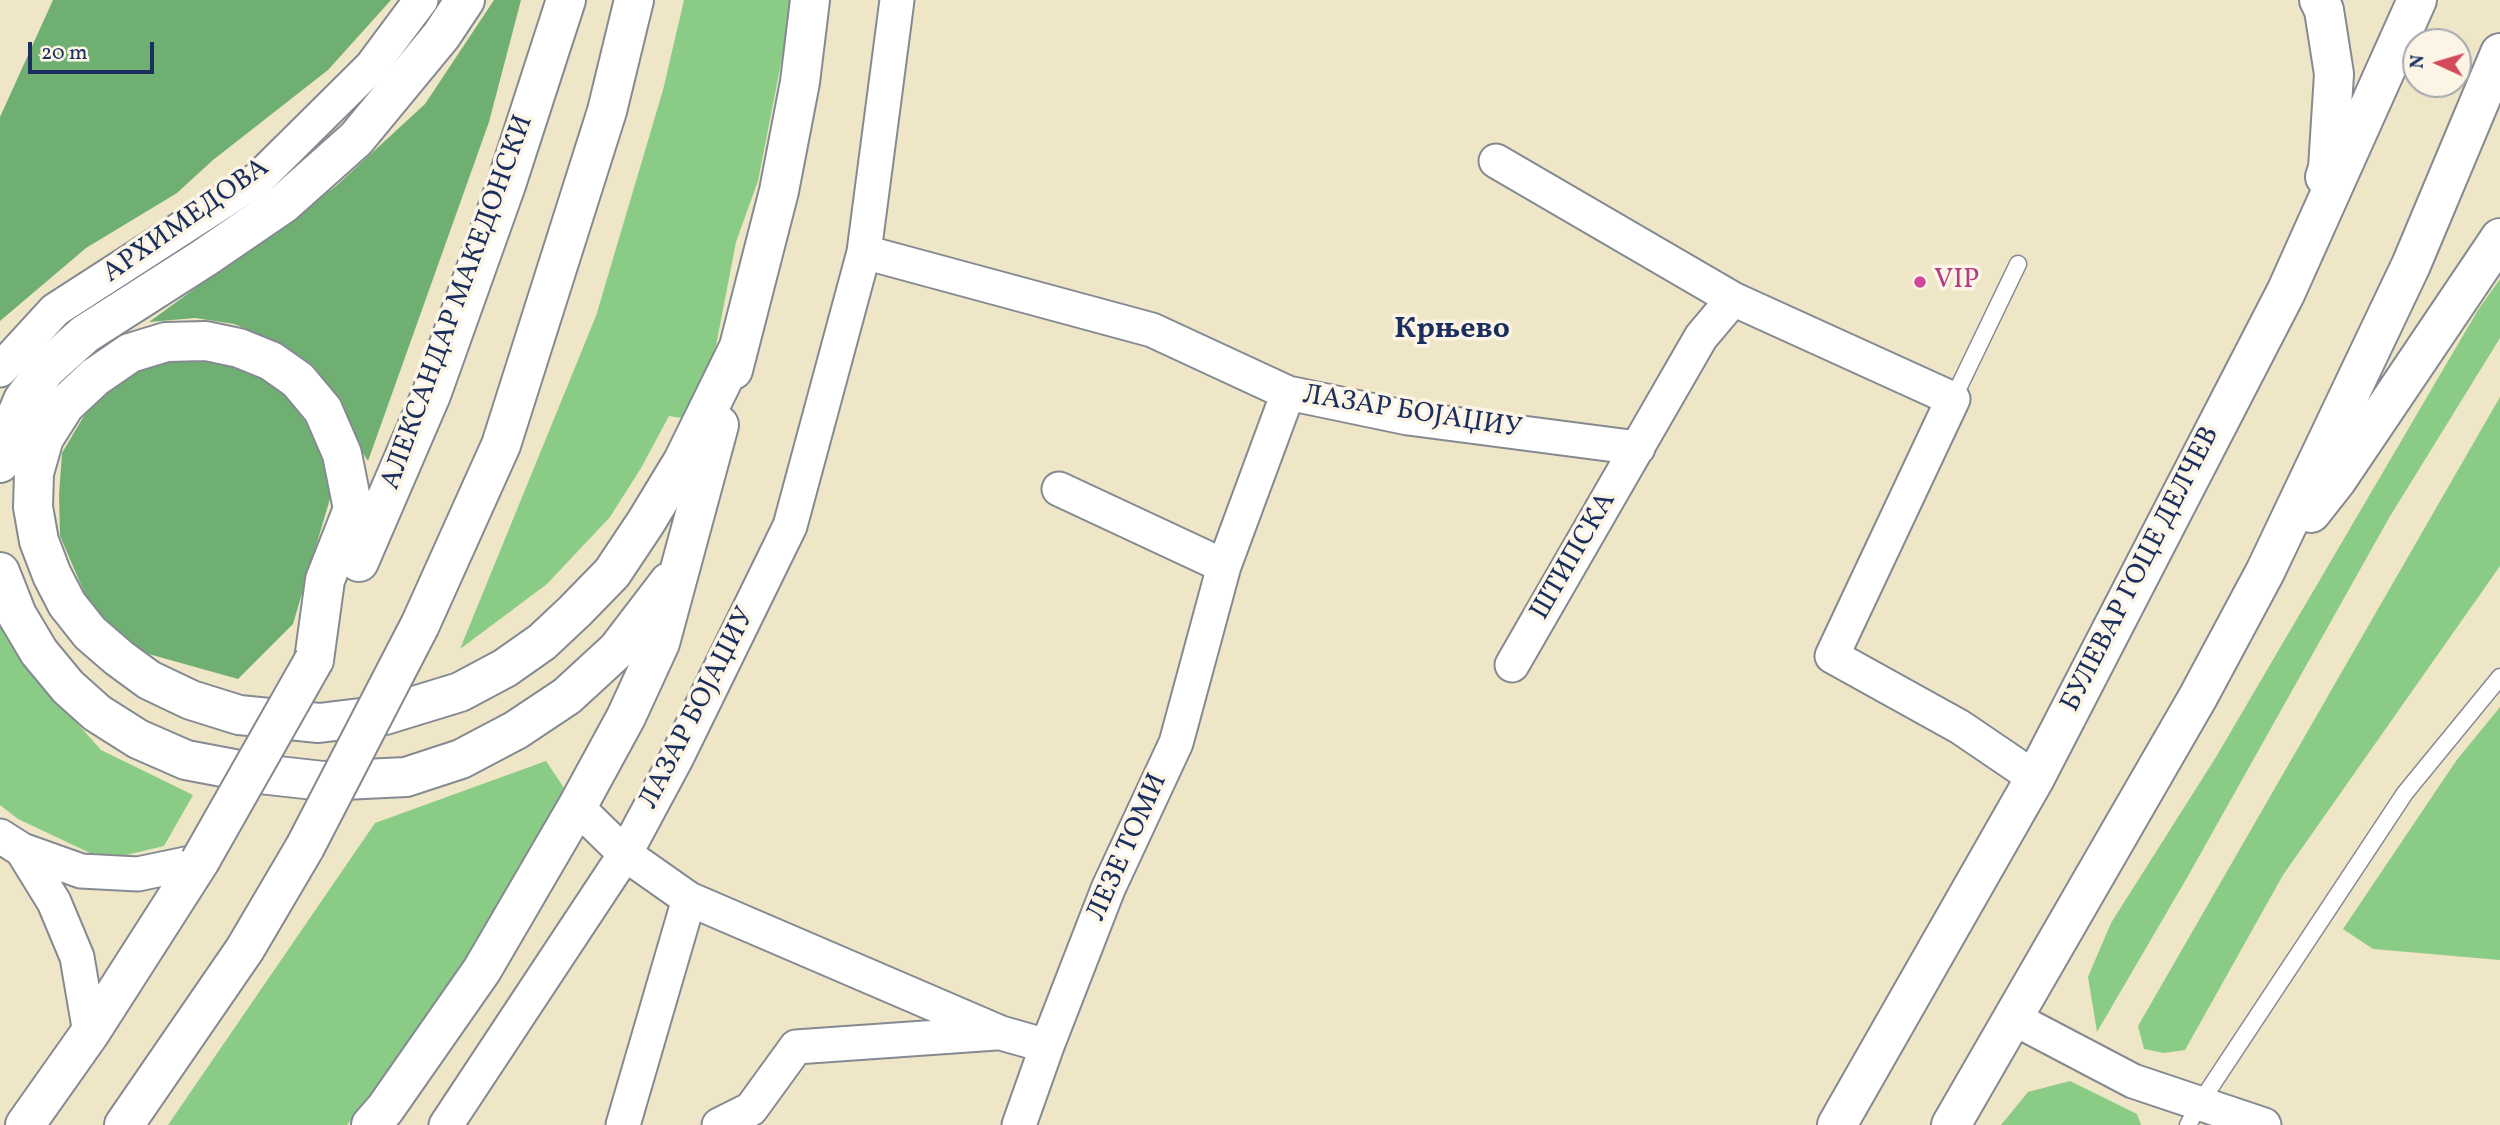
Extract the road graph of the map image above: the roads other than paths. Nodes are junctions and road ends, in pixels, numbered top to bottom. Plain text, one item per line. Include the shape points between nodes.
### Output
1 (421, 0) edge
2 (465, 0) edge
3 (566, 0) edge
4 (634, 0) edge
5 (810, 0) edge
6 (897, 0) edge
7 (2319, 0) edge
8 (2417, 0) edge
9 (2500, 53) edge
10 (1496, 160) dead end
11 (2500, 237) edge
12 (864, 251) junction
13 (2018, 264) dead end
14 (2286, 292) junction
15 (1733, 299) junction
16 (739, 347) junction
17 (0, 370) edge
18 (1288, 393) junction
19 (1953, 399) junction
20 (1638, 448) junction
21 (0, 463) edge
22 (1059, 489) dead end
23 (683, 564) junction
24 (1224, 566) junction
25 (0, 572) edge
26 (2265, 572) junction
27 (314, 660) junction
28 (1512, 665) dead end
29 (2500, 677) edge
30 (2035, 778) junction
31 (577, 807) junction
32 (11, 843) edge
33 (625, 855) junction
34 (201, 861) junction
35 (689, 899) junction
36 (2013, 1018) junction
37 (90, 1033) junction
38 (1001, 1033) junction
39 (1047, 1046) junction
40 (2194, 1114) edge
41 (25, 1125) edge
42 (124, 1125) edge
43 (371, 1125) edge
44 (446, 1125) edge
45 (623, 1125) edge
46 (719, 1125) edge
47 (1019, 1125) edge
48 (1837, 1125) edge
49 (1951, 1125) edge
50 (2264, 1125) edge

1 - 17 street, АРХИМЕДОВА via 371,67 258,179 55,310
2 - 21 street via 442,36 356,139 283,204 85,334 46,369 23,400
3 - 27 street, АЛЕКСАНДАР МАКЕДОНСКИ via 431,395
4 - 42 street, bridge via 607,111 501,445 421,625 305,847 244,948
5 - 16 street via 779,191
6 - 12 street, ЛАЗАР БОЈАЏИУ
7 - 14 street via 2334,74 2328,168
8 - 14 street, БУЛЕВАР ГОЦЕ ДЕЛЧЕВ
9 - 26 street via 2411,265
10 - 15 street
11 - 26 street via 2337,480
12 - 18 street, ЛАЗАР БОЈАЏИУ via 1152,330
12 - 33 street, ЛАЗАР БОЈАЏИУ via 790,526
13 - 19 lane
14 - 30 street, БУЛЕВАР ГОЦЕ ДЕЛЧЕВ
15 - 19 street
15 - 20 street via 1701,337
16 - 23 street
16 - 27 street via 683,461 612,573 542,642 460,692 385,715 319,723 239,715 180,695 118,658 67,604 39,541 33,508 34,473 51,426 65,405 95,377 130,353 166,342 206,341 271,361 298,380 323,410 342,454 353,509 325,580
18 - 20 street, ЛАЗАР БОЈАЏИУ via 1408,418
18 - 24 street, ЛЕЗЕ ТОМИ
19 - 30 street via 1832,656 1960,727
20 - 28 street, ШТИПСКА
22 - 24 street
23 - 25 street via 617,650 568,696 516,730 461,759 406,777 323,781 186,760 97,713 39,652 17,615
23 - 31 street via 660,643
24 - 39 street, ЛЕЗЕ ТОМИ via 1176,743 1108,889
26 - 36 street
27 - 34 street, АЛЕКСАНДАР МАКЕДОНСКИ, bridge
29 - 40 lane via 2405,793
30 - 48 street, БУЛЕВАР ГОЦЕ ДЕЛЧЕВ
31 - 33 street
31 - 43 street via 482,970
32 - 34 street via 81,871 138,874
32 - 37 street via 54,902 77,957
33 - 35 street
33 - 44 street, ЛАЗАР БОЈАЏИУ
34 - 37 street, АЛЕКСАНДАР МАКЕДОНСКИ
35 - 38 street
35 - 45 street
36 - 40 street
36 - 49 street
37 - 41 street, АЛЕКСАНДАР МАКЕДОНСКИ
38 - 39 street
38 - 46 street via 796,1047 751,1109
39 - 47 street, ЛЕЗЕ ТОМИ
40 - 50 street

